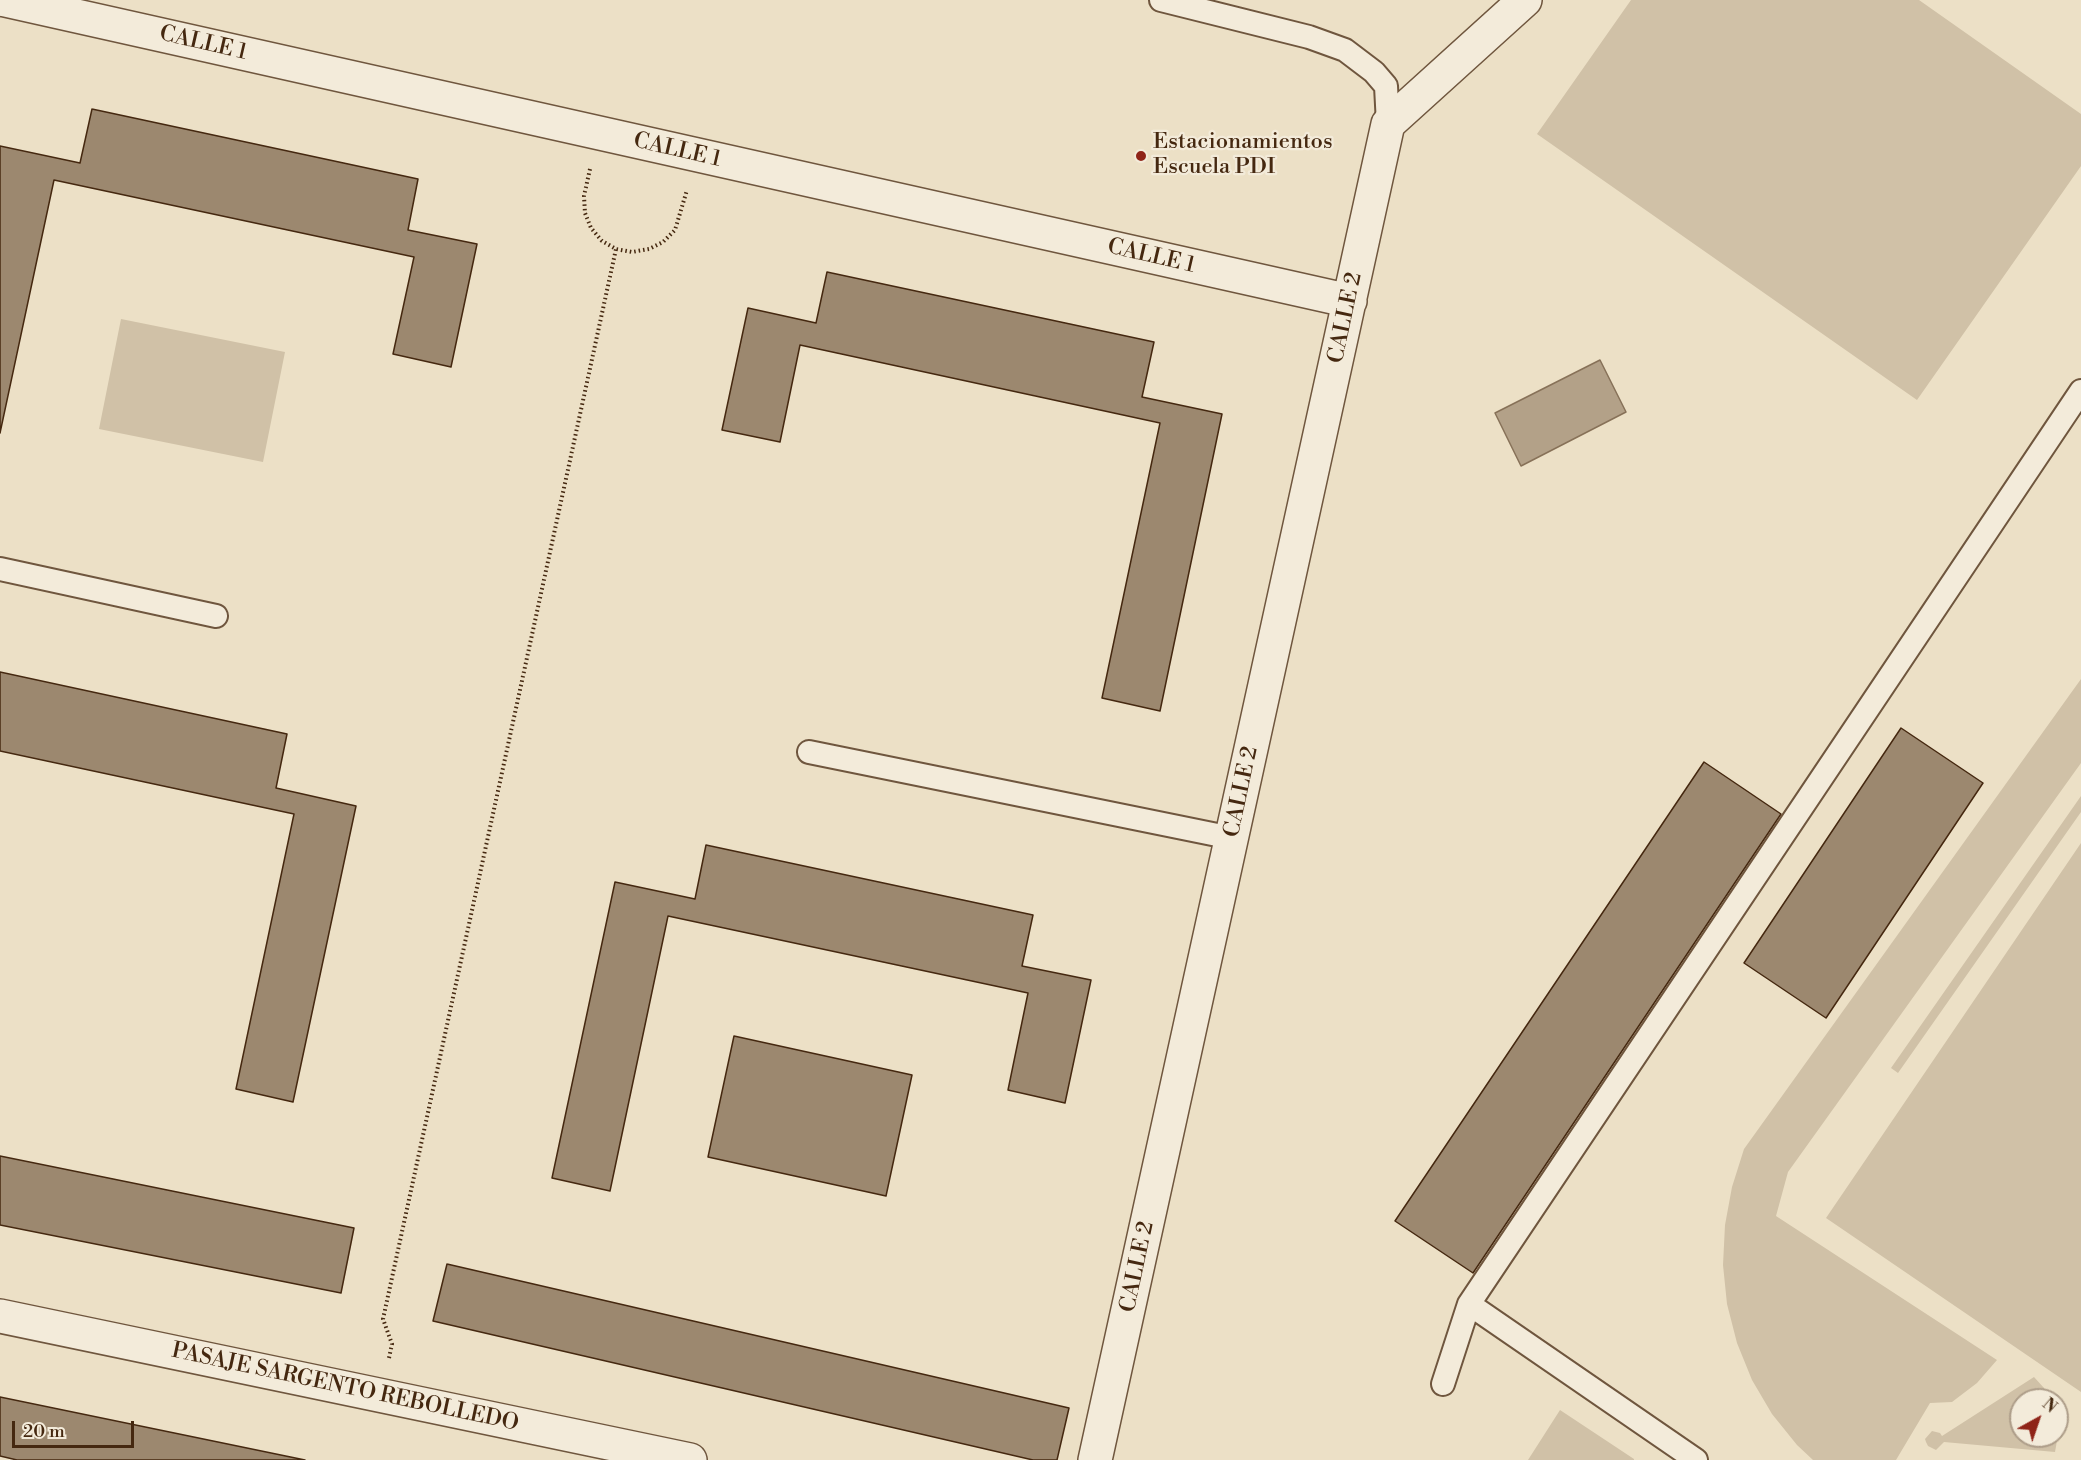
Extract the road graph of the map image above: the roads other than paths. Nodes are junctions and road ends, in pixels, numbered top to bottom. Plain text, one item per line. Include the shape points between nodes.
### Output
1 (5, 0) edge
2 (1161, 0) edge
3 (1525, 0) edge
4 (1388, 124) junction
5 (1350, 301) junction
6 (2081, 391) edge
7 (0, 569) edge
8 (216, 616) dead end
9 (809, 752) dead end
10 (1232, 838) junction
11 (1469, 1304) junction
12 (0, 1316) edge
13 (1443, 1384) dead end
14 (690, 1460) edge
15 (1095, 1460) edge
16 (1696, 1460) edge

1 - 5 street, CALLE 1
2 - 4 lane via 1345,50 1386,86
3 - 4 street
4 - 5 street, CALLE 2
5 - 10 street, CALLE 2
6 - 11 lane
7 - 8 lane
9 - 10 lane
10 - 15 street, CALLE 2
11 - 13 lane
11 - 16 lane
12 - 14 street, PASAJE SARGENTO REBOLLEDO

